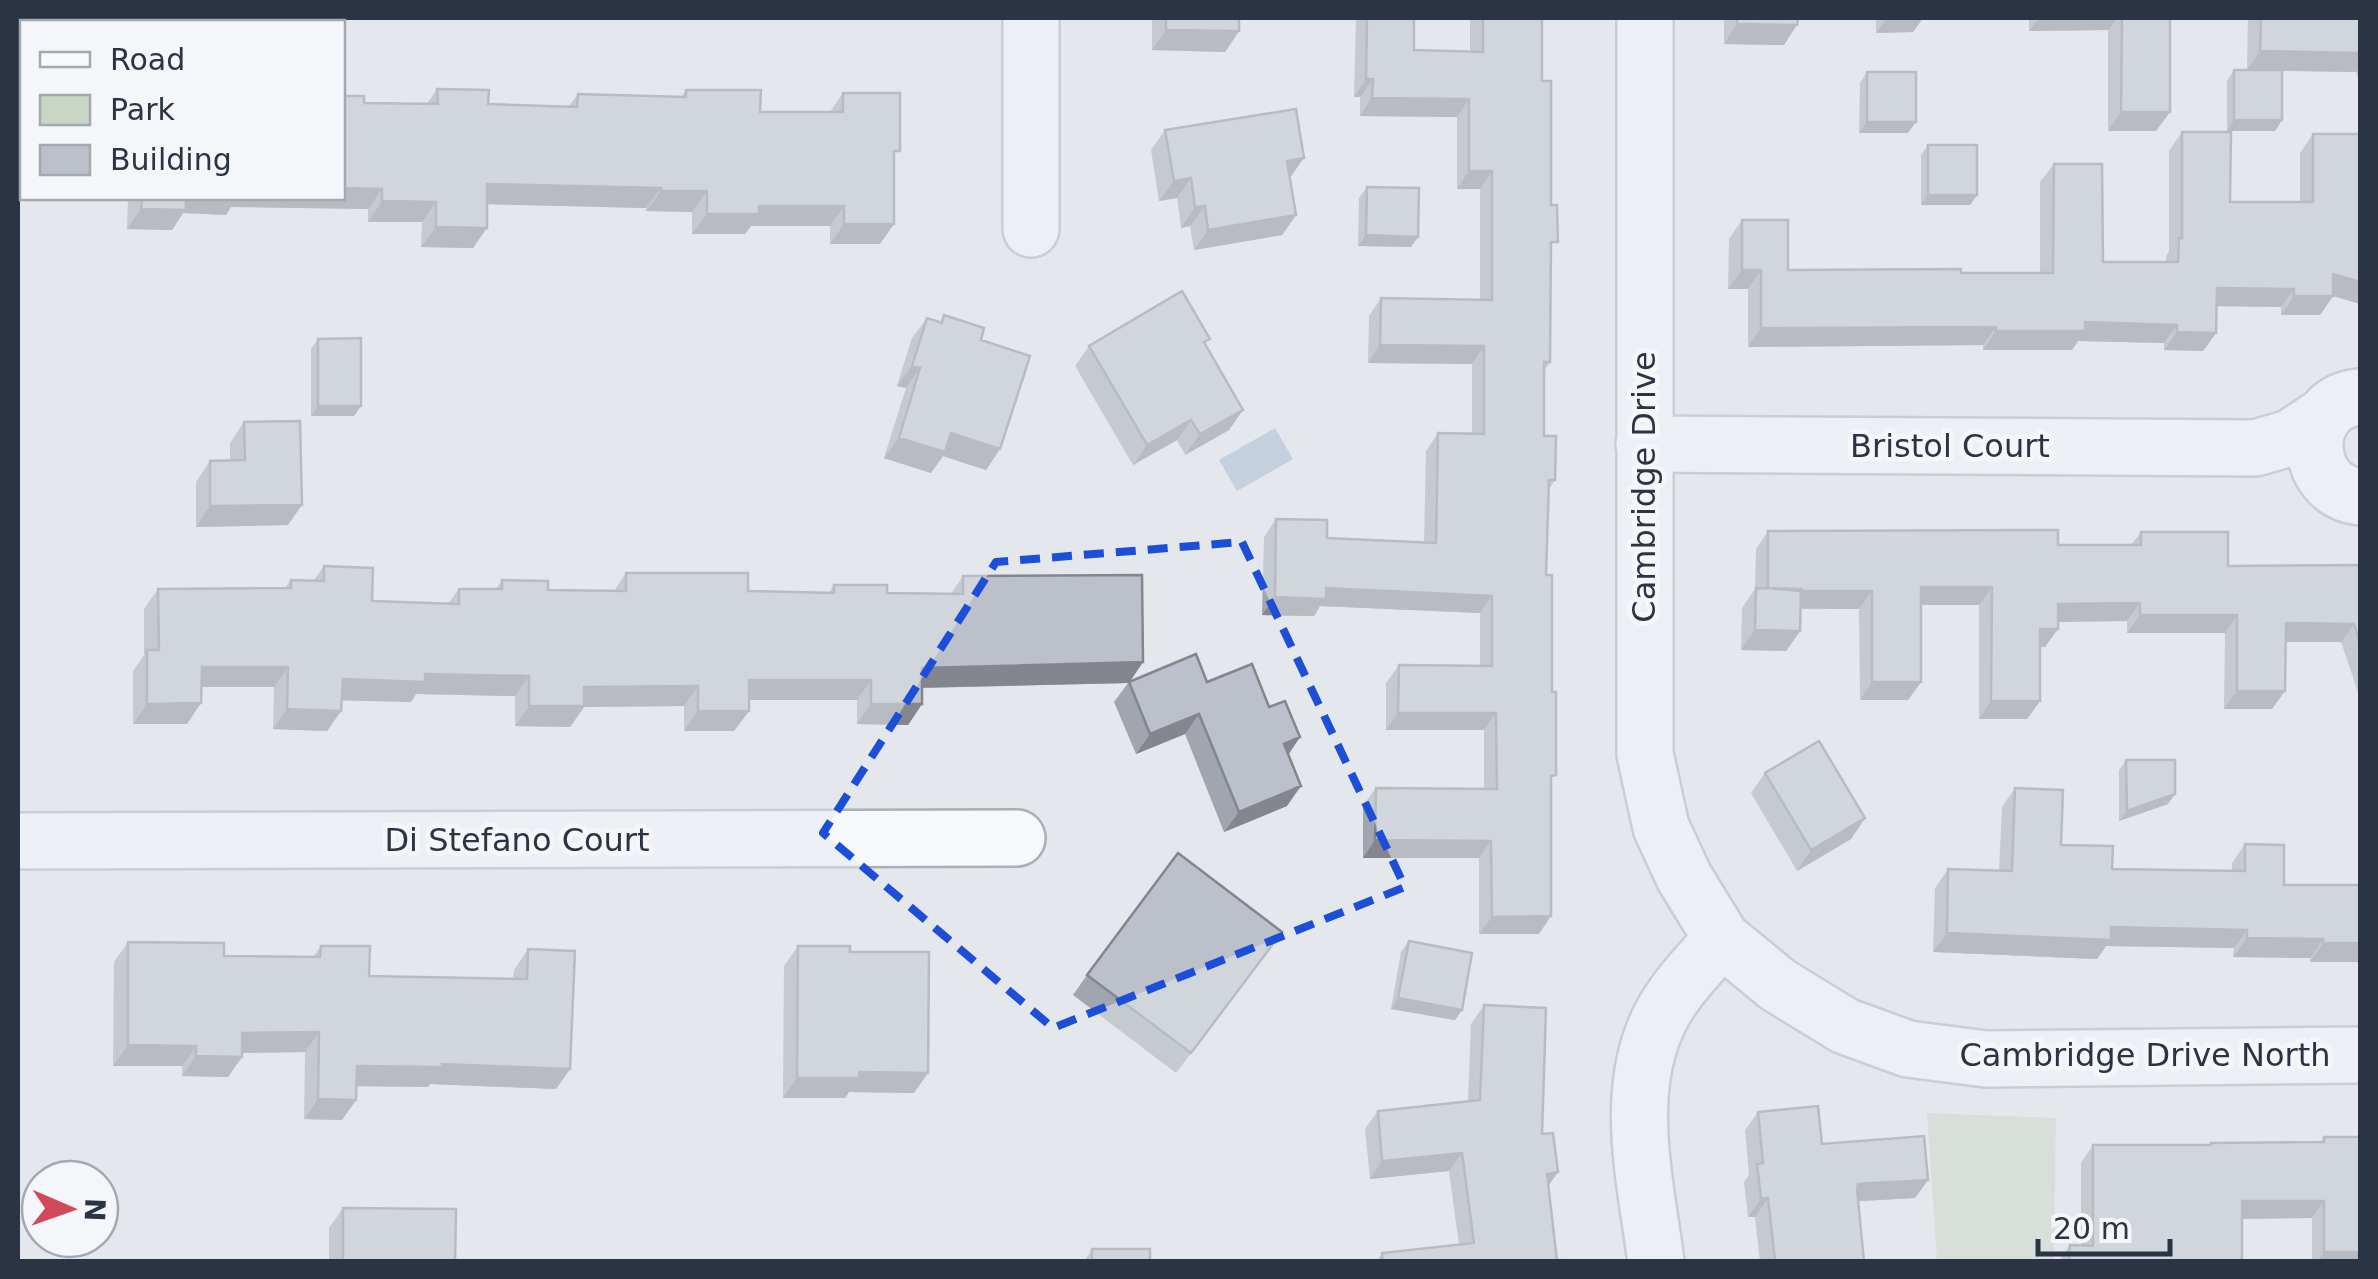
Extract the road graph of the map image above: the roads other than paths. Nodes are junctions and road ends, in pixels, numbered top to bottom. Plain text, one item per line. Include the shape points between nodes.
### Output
1 (1031, 18) edge
2 (1645, 18) edge
3 (1030, 230) dead end
4 (2343, 406) edge
5 (1644, 444) junction
6 (2255, 448) junction
7 (2341, 487) edge
8 (1018, 838) dead end
9 (18, 841) edge
10 (1722, 940) junction
11 (2360, 1055) edge
12 (1656, 1262) edge

1 - 3 street
2 - 5 street, Cambridge Drive
4 - 6 street, Bristol Court via 2290,438
4 - 7 street, Bristol Court via 2316,429 2314,445 2315,461
5 - 6 street, Bristol Court
5 - 10 street, Cambridge Drive via 1644,754 1660,827
6 - 7 street, Bristol Court
8 - 9 street, Di Stefano Court
10 - 11 street, Cambridge Drive North via 1844,1026 1908,1049 1986,1058
10 - 12 street via 1670,1000 1640,1084

